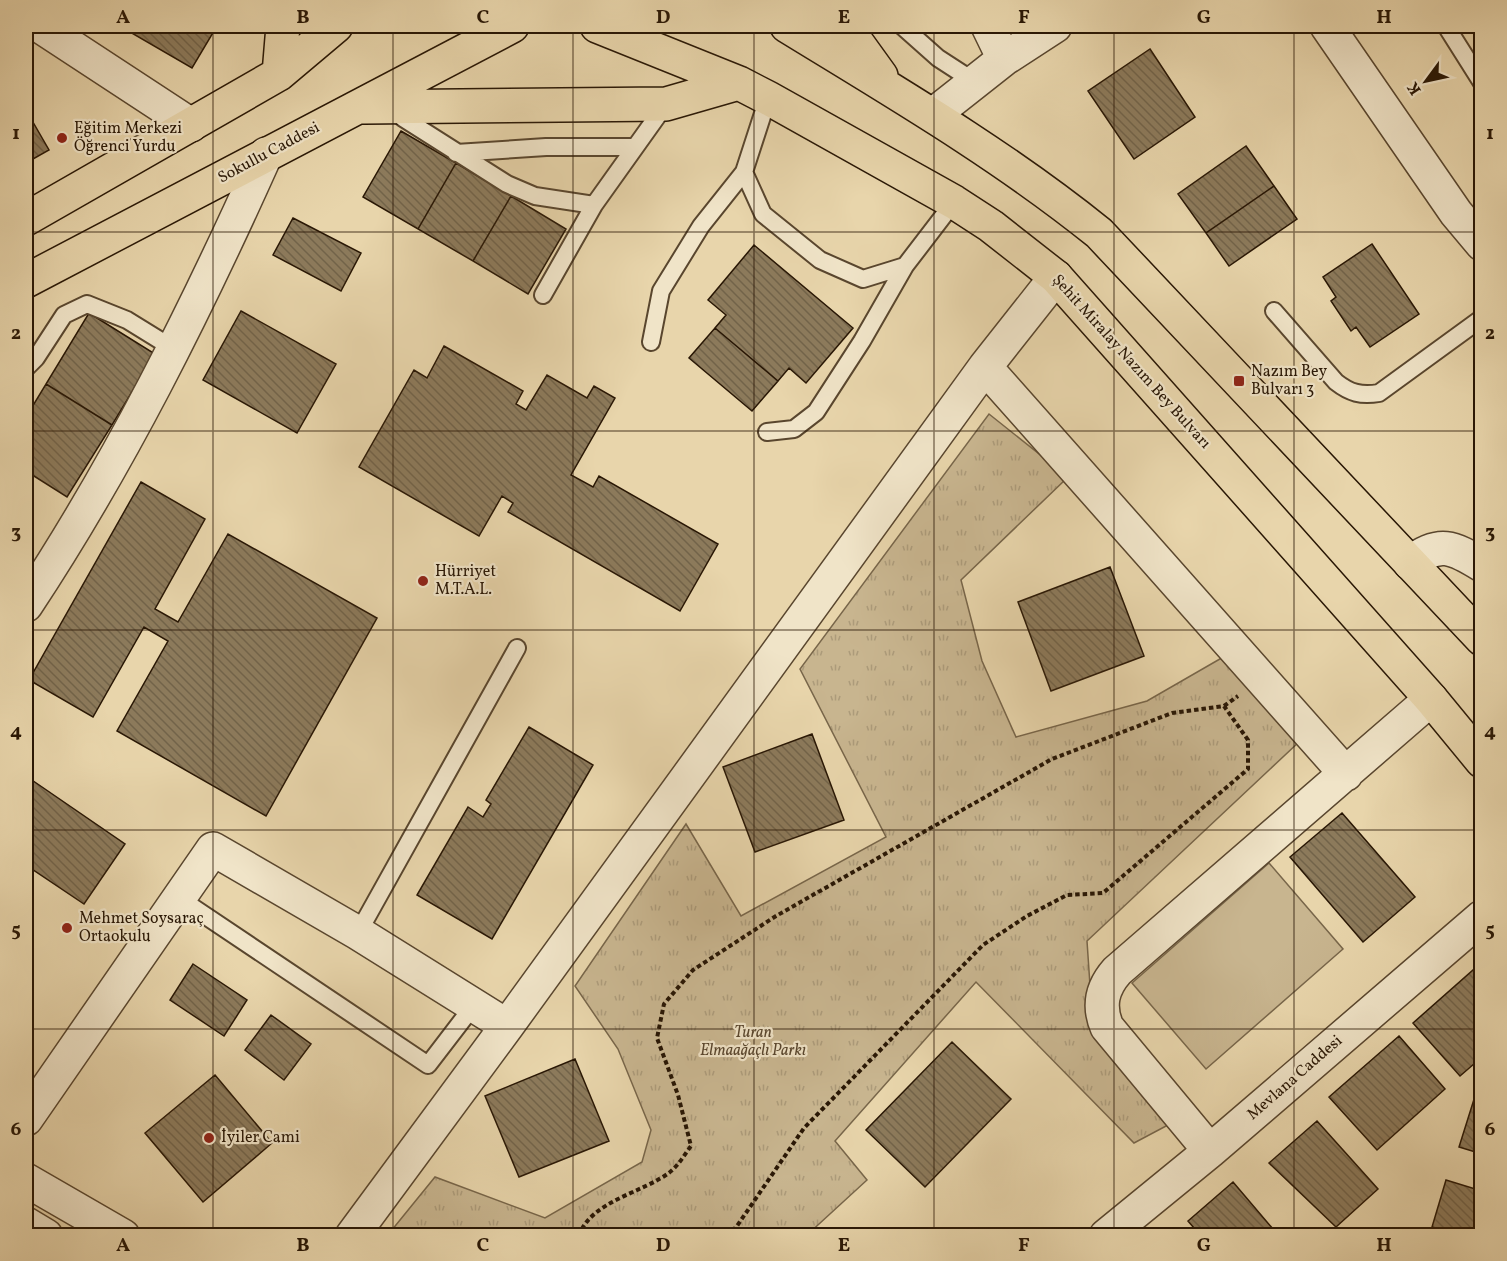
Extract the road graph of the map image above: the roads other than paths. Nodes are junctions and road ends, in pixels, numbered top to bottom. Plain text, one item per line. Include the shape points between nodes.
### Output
1 (39, 26) edge
2 (283, 26) edge
3 (336, 26) edge
4 (512, 26) edge
5 (597, 26) edge
6 (787, 26) edge
7 (845, 26) edge
8 (902, 26) edge
9 (988, 26) edge
10 (1055, 26) edge
11 (1327, 26) edge
12 (1446, 26) edge
13 (1004, 59) junction
14 (279, 74) junction
15 (975, 82) junction
16 (739, 83) junction
17 (1482, 83) edge
18 (891, 90) junction
19 (768, 98) junction
20 (666, 104) junction
21 (396, 106) junction
22 (356, 107) junction
23 (933, 115) junction
24 (191, 124) junction
25 (633, 147) junction
26 (456, 153) junction
27 (266, 154) junction
28 (744, 172) junction
29 (954, 202) junction
30 (594, 205) junction
31 (1469, 207) edge
32 (26, 219) edge
33 (1482, 244) edge
34 (905, 266) junction
35 (1056, 277) junction
36 (26, 281) edge
37 (543, 296) dead end
38 (1274, 310) dead end
39 (1482, 318) edge
40 (651, 342) dead end
41 (174, 349) junction
42 (986, 367) junction
43 (26, 368) edge
44 (767, 432) dead end
45 (1410, 563) junction
46 (1482, 565) edge
47 (26, 605) edge
48 (1482, 639) edge
49 (517, 648) dead end
50 (1431, 699) junction
51 (1482, 760) edge
52 (1346, 774) junction
53 (179, 898) junction
54 (1482, 917) edge
55 (358, 933) junction
56 (474, 1005) junction
57 (507, 1026) junction
58 (26, 1119) edge
59 (1210, 1151) junction
60 (26, 1180) edge
61 (26, 1224) edge
62 (46, 1236) edge
63 (123, 1236) edge
64 (352, 1236) edge
65 (1106, 1236) edge

1 - 24 street
2 - 14 main road
3 - 14 main road
4 - 22 main road, Sokullu Caddesi
5 - 16 main road, Şehit Miralay Nazım Bey Bulvarı
6 - 18 main road
7 - 18 main road
8 - 15 lane via 938,58
9 - 13 street
10 - 13 street
11 - 31 street
12 - 17 lane
13 - 15 street
14 - 24 main road
15 - 23 street
16 - 19 main road, Şehit Miralay Nazım Bey Bulvarı
16 - 20 main road
18 - 23 main road
19 - 28 lane
19 - 29 main road, Şehit Miralay Nazım Bey Bulvarı
20 - 21 main road
20 - 25 lane
21 - 22 main road
21 - 26 lane via 403,118
22 - 27 main road, Sokullu Caddesi
23 - 45 main road via 1057,199 1098,233
24 - 32 main road
25 - 26 lane
25 - 30 lane
26 - 30 lane via 535,196
27 - 36 main road, Sokullu Caddesi
27 - 41 street
28 - 34 lane via 763,214 820,260 863,279
28 - 40 lane via 701,226 662,291
29 - 34 lane
29 - 35 main road, Şehit Miralay Nazım Bey Bulvarı
30 - 37 lane
31 - 33 street
34 - 44 lane via 816,412 794,429
35 - 42 street
35 - 50 main road, Şehit Miralay Nazım Bey Bulvarı
38 - 39 lane via 1336,382 1356,394 1367,395 1379,393
41 - 43 lane via 128,320 87,304 64,315
41 - 47 street via 123,444
42 - 52 street
42 - 57 street
45 - 46 street via 1429,551 1449,549 1458,550
45 - 48 main road
49 - 55 lane
50 - 51 main road, Şehit Miralay Nazım Bey Bulvarı
50 - 52 street
52 - 59 street via 1117,971 1104,990 1102,1011 1107,1027
53 - 55 street via 213,849
53 - 56 lane via 428,1065
53 - 58 street
54 - 59 street, Mevlana Caddesi
55 - 56 street
56 - 57 street
57 - 64 street
59 - 65 street, Mevlana Caddesi
60 - 63 street
61 - 62 street

